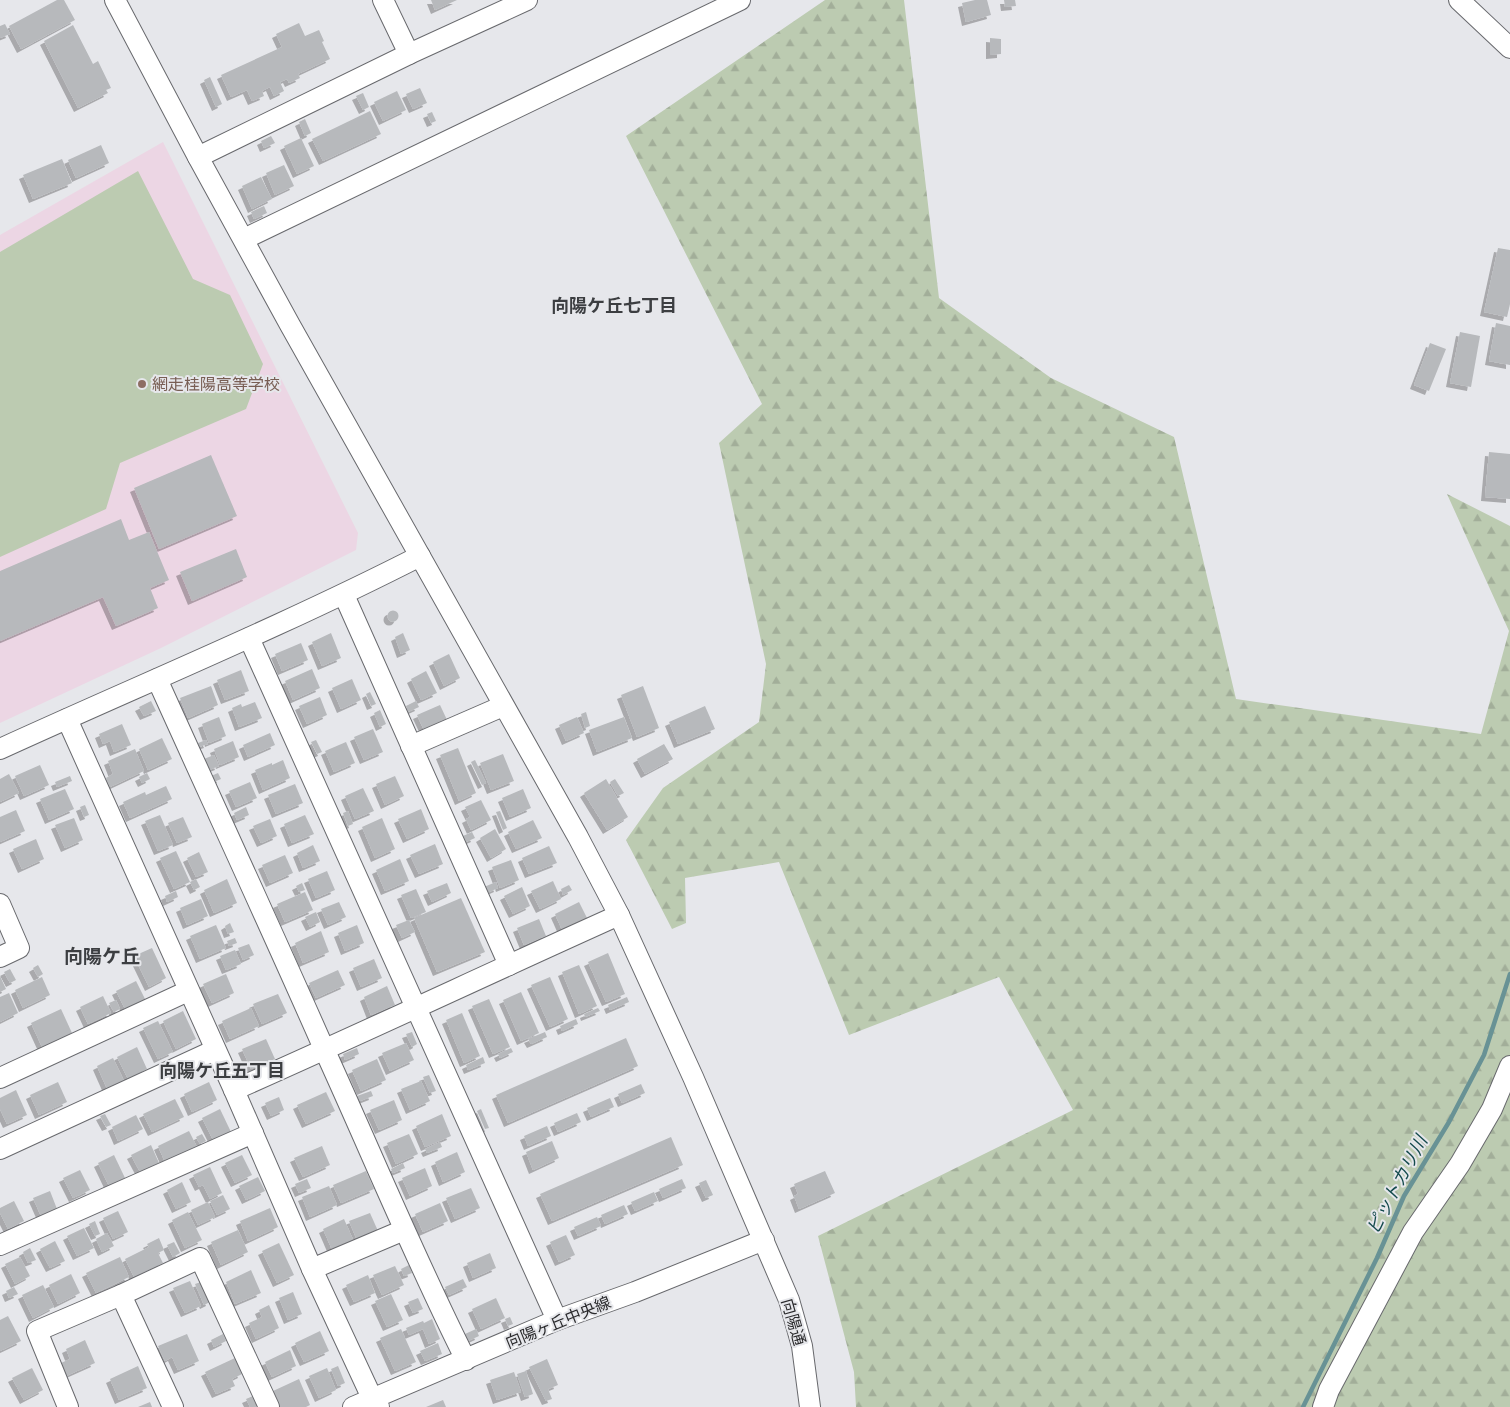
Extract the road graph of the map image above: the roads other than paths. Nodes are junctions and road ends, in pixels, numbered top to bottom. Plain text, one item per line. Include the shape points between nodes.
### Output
1 (115, 0) edge
2 (383, 0) edge
3 (527, 0) edge
4 (740, 0) edge
5 (1459, 0) edge
6 (1510, 48) edge
7 (410, 54) junction
8 (198, 157) junction
9 (244, 239) junction
10 (420, 556) junction
11 (344, 595) junction
12 (249, 638) junction
13 (157, 679) junction
14 (503, 706) junction
15 (67, 719) junction
16 (411, 746) junction
17 (0, 749) edge
18 (0, 904) edge
19 (619, 915) junction
20 (0, 957) edge
21 (509, 965) junction
22 (188, 991) junction
23 (416, 1007) junction
24 (215, 1050) junction
25 (325, 1050) junction
26 (1510, 1066) edge
27 (0, 1078) edge
28 (234, 1090) junction
29 (253, 1134) junction
30 (0, 1149) edge
31 (404, 1230) junction
32 (764, 1240) junction
33 (0, 1245) edge
34 (312, 1269) junction
35 (122, 1294) junction
36 (557, 1320) junction
37 (466, 1360) junction
38 (376, 1403) edge
39 (68, 1407) edge
40 (173, 1407) edge
41 (269, 1407) edge
42 (352, 1407) edge
43 (810, 1407) edge
44 (1323, 1407) edge

1 - 8 street, 向陽通
2 - 7 street
3 - 7 street
4 - 9 street
5 - 6 street
7 - 8 street
8 - 9 street, 向陽通
9 - 10 street, 向陽通
10 - 11 street
10 - 14 street, 向陽通
11 - 12 street
11 - 16 street
12 - 13 street
12 - 23 street
13 - 15 street
13 - 25 street
14 - 16 street
14 - 19 street, 向陽通
15 - 17 street
15 - 22 street
16 - 21 street
18 - 20 street via 19,948
19 - 21 street
19 - 32 street, 向陽通
21 - 23 street
22 - 24 street
22 - 27 street
23 - 25 street
23 - 36 street
24 - 28 street
24 - 30 street
25 - 28 street
25 - 31 street
26 - 44 street via 1492,1109 1460,1164 1413,1232
28 - 29 street
29 - 33 street
29 - 34 street
31 - 34 street
31 - 37 street
32 - 36 street, 向陽ヶ丘中央線
32 - 43 street, 向陽通 via 789,1300 802,1346
34 - 38 street
35 - 39 street via 37,1331
35 - 40 street
35 - 41 street via 200,1258
36 - 37 street, 向陽ヶ丘中央線
37 - 38 street, 向陽ヶ丘中央線
38 - 42 street, 向陽ヶ丘中央線

